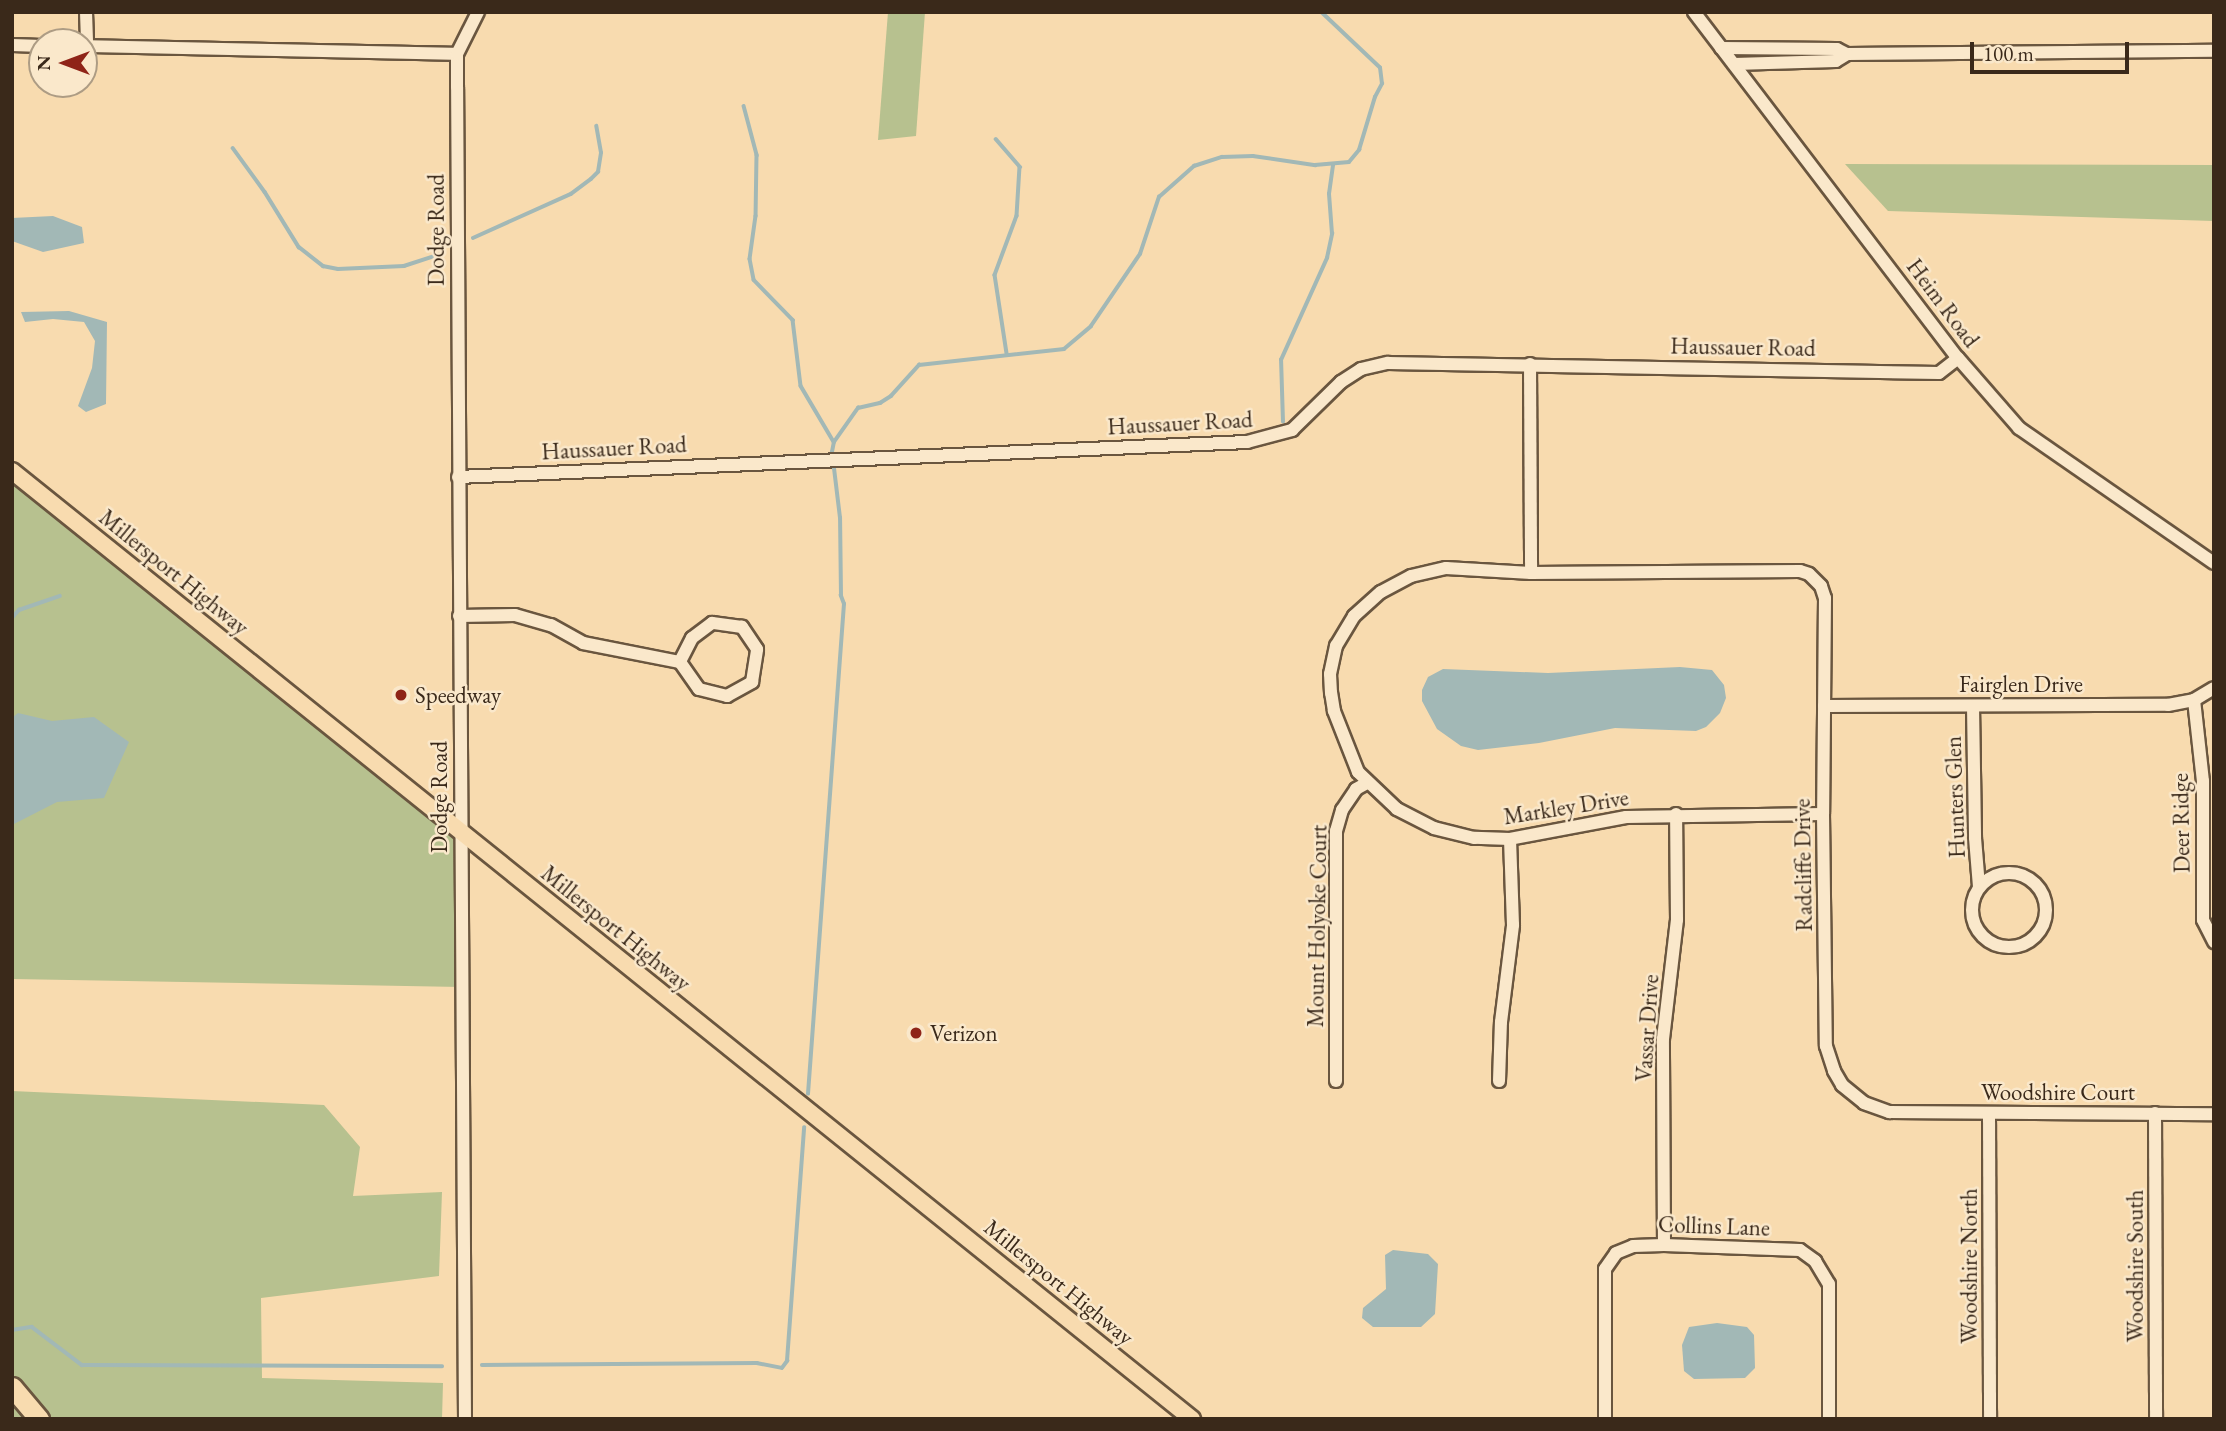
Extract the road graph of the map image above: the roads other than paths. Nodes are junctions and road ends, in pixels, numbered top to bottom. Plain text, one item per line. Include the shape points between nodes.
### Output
1 (478, 12) edge
2 (1694, 12) edge
3 (98, 46) edge
4 (1721, 48) junction
5 (2214, 51) edge
6 (457, 54) junction
7 (1847, 54) junction
8 (1734, 64) junction
9 (1958, 358) junction
10 (1530, 364) junction
11 (12, 471) edge
12 (458, 477) junction
13 (2214, 563) edge
14 (1531, 573) junction
15 (459, 616) junction
16 (680, 662) junction
17 (2214, 688) edge
18 (2194, 700) junction
19 (1824, 706) junction
20 (1973, 706) junction
21 (1367, 783) junction
22 (1676, 814) junction
23 (1823, 814) junction
24 (460, 829) junction
25 (1510, 839) junction
26 (1979, 887) junction
27 (2214, 942) edge
28 (1499, 1081) dead end
29 (1336, 1082) dead end
30 (1902, 1113) joint
31 (1989, 1113) junction
32 (2155, 1113) junction
33 (2214, 1114) edge
34 (1664, 1245) junction
35 (12, 1387) edge
36 (39, 1419) edge
37 (464, 1419) edge
38 (1192, 1419) edge
39 (1605, 1419) edge
40 (1829, 1419) edge
41 (1990, 1419) edge
42 (2156, 1419) edge

1 - 6 street, Dodge Road
2 - 4 street, Heim Road
3 - 6 street
4 - 7 street via 1837,49
4 - 8 street, Heim Road
5 - 7 street
6 - 12 street, Dodge Road
7 - 8 street via 1836,61
8 - 9 street, Heim Road
9 - 10 street, Haussauer Road via 1938,373
9 - 13 street, Heim Road via 2019,428
10 - 12 street, Haussauer Road via 1388,363 1362,369 1340,382 1292,430 1247,442
10 - 14 street
11 - 24 main road, Millersport Highway
12 - 15 street, Dodge Road
14 - 19 street, Radcliffe Drive via 1814,573 1825,598
14 - 21 street, Markley Drive via 1465,568 1426,571 1381,592 1354,616 1332,659 1331,693 1357,772
15 - 16 street via 515,615 551,625 583,643
15 - 24 street, Dodge Road
16 - 16 street via 699,689 727,696 752,682 757,649 742,627 712,623 692,638
17 - 18 street, Fairglen Drive
18 - 20 street, Fairglen Drive via 2168,705
18 - 27 street, Deer Ridge via 2203,781 2203,920
19 - 20 street, Fairglen Drive
19 - 23 street, Radcliffe Drive
20 - 26 street, Hunters Glen
21 - 25 street, Markley Drive via 1397,809 1434,828 1475,838
21 - 29 street, Mount Holyoke Court via 1356,789 1342,810 1336,831
22 - 23 street, Markley Drive
22 - 25 street, Markley Drive via 1626,817
22 - 34 street, Vassar Drive via 1677,920 1662,1040
23 - 30 street, Radcliffe Drive via 1829,1059 1853,1096 1876,1109
24 - 37 street, Dodge Road
24 - 38 main road, Millersport Highway
25 - 28 street via 1513,925
26 - 26 street, Hunters Glen via 1971,911 1980,935 2003,947 2015,947 2037,935 2047,913 2041,890 2033,881 2022,875 1999,874
30 - 31 street, Woodshire Court
31 - 32 street, Woodshire Court
31 - 41 street, Woodshire North
32 - 33 street, Woodshire Court
32 - 42 street, Woodshire South
34 - 39 street, Collins Lane via 1633,1246 1616,1253 1605,1269
34 - 40 street, Collins Lane via 1800,1250 1815,1261 1829,1284
35 - 36 highway

